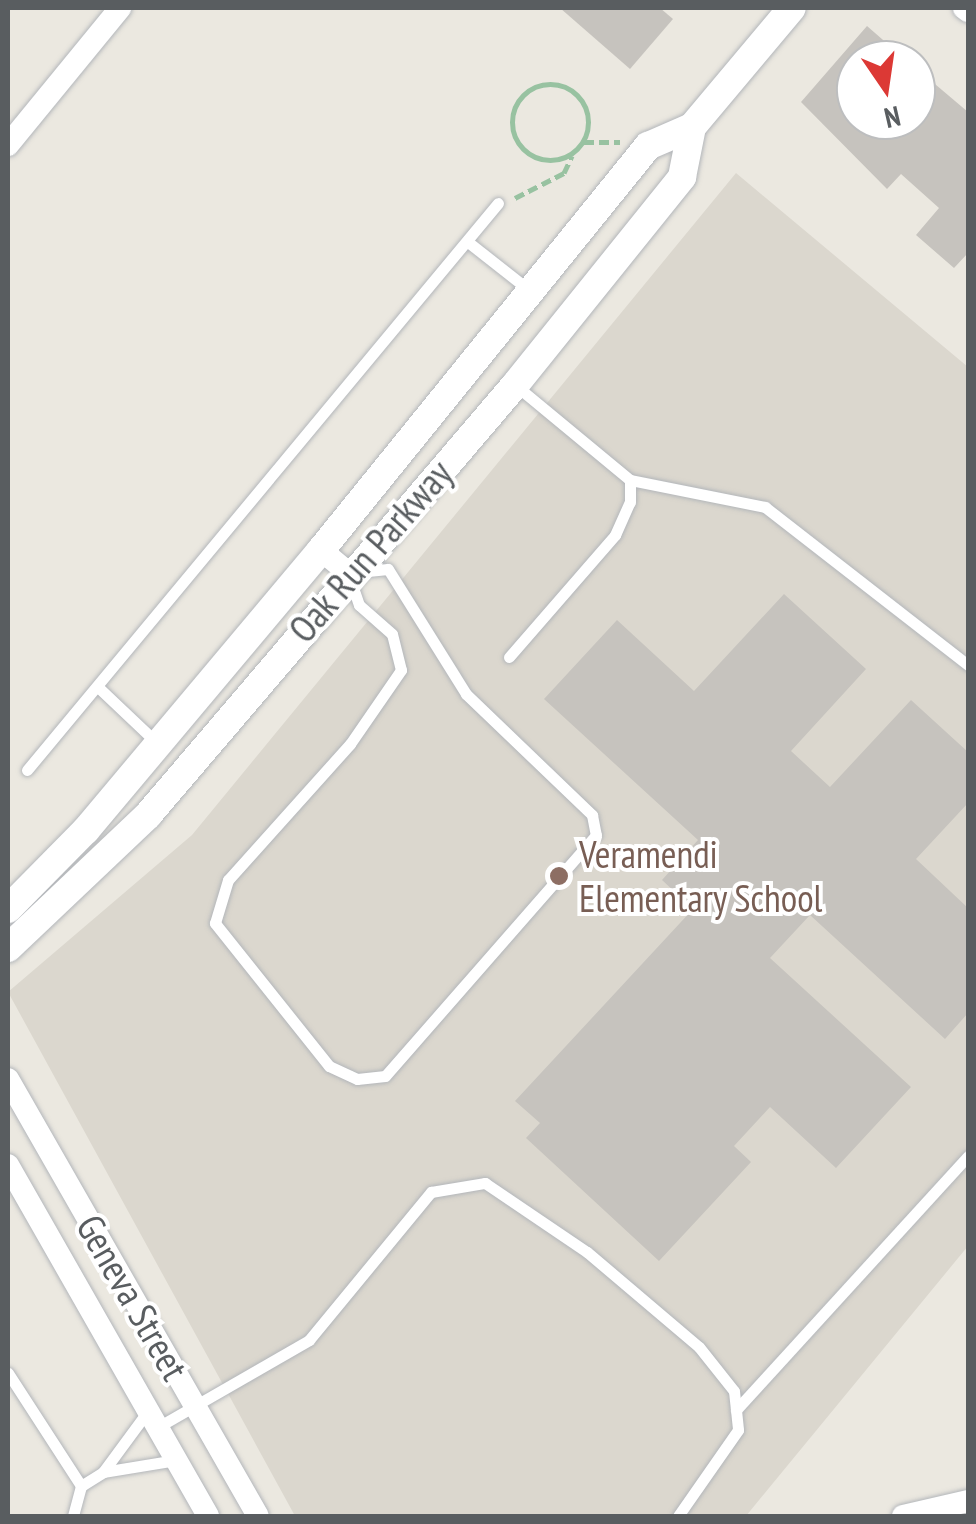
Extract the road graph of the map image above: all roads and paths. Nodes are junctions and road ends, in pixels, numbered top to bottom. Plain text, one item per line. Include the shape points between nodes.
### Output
1 (120, 8) edge
2 (792, 8) edge
3 (692, 126) junction
4 (583, 142) junction
5 (623, 143) dead end
6 (8, 145) edge
7 (572, 154) junction
8 (498, 203) joint
9 (468, 242) junction
10 (529, 290) junction
11 (515, 385) junction
12 (630, 480) junction
13 (321, 550) junction
14 (348, 573) junction
15 (508, 657) dead end
16 (968, 665) edge
17 (99, 688) junction
18 (157, 744) junction
19 (26, 770) dead end
20 (8, 909) edge
21 (8, 948) edge
22 (8, 1078) edge
23 (968, 1156) edge
24 (8, 1165) edge
25 (8, 1373) edge
26 (192, 1402) junction
27 (736, 1410) junction
28 (153, 1419) junction
29 (176, 1460) junction
30 (102, 1472) junction
31 (81, 1486) junction
32 (968, 1501) edge
33 (73, 1516) edge
34 (208, 1516) edge
35 (258, 1516) edge
36 (678, 1516) edge
37 (903, 1516) edge

1 - 6 street
2 - 3 street, Oak Run Parkway
3 - 10 street, Oak Run Parkway via 648,146
3 - 11 street, Oak Run Parkway via 682,177
4 - 5 path via 608,136
4 - 7 path
4 - 7 path via 589,117 577,94 553,84 528,91 512,113 515,139 534,157
7 - 8 path via 564,173
8 - 9 lane
9 - 10 lane
9 - 17 lane
10 - 13 street, Oak Run Parkway
11 - 12 lane
11 - 14 street, Oak Run Parkway
12 - 15 lane via 615,536
12 - 16 lane via 765,507
13 - 14 street
13 - 18 street, Oak Run Parkway
14 - 14 lane via 359,605 392,634 401,670 350,744 228,880 215,923 329,1066 357,1078 384,1076 596,834 592,815 466,694 388,569
14 - 21 street, Oak Run Parkway via 148,815
17 - 18 lane
17 - 19 lane
18 - 20 street, Oak Run Parkway
22 - 26 street, Geneva Street
23 - 27 lane
24 - 28 street, Geneva Street
25 - 31 lane
26 - 27 lane via 309,1340 431,1192 486,1183 587,1252 699,1347 734,1391
26 - 28 lane
26 - 35 street, Geneva Street
27 - 36 lane via 731,1443
28 - 29 street, Geneva Street
28 - 30 lane
29 - 30 lane
29 - 34 street, Geneva Street
30 - 31 lane
31 - 33 lane
32 - 37 street

